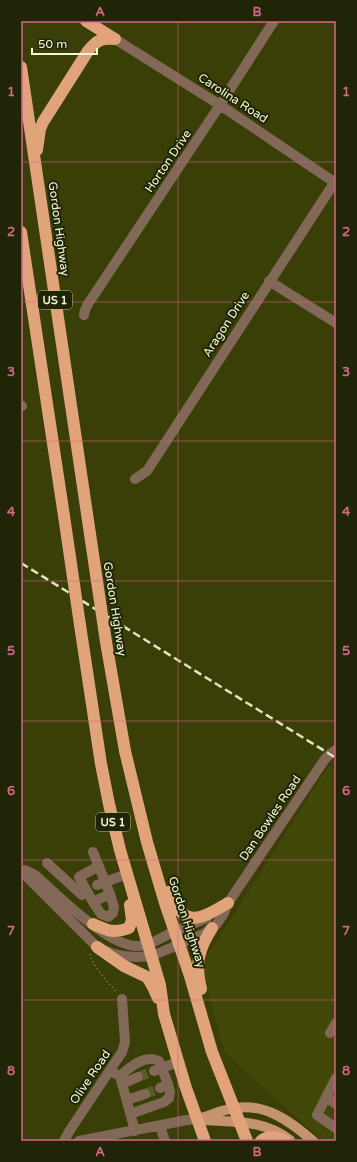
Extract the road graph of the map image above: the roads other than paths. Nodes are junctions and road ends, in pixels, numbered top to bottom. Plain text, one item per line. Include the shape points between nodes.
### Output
1 (86, 21) edge
2 (274, 21) edge
3 (115, 39) junction
4 (21, 66) edge
5 (220, 105) junction
6 (35, 159) junction
7 (335, 181) edge
8 (21, 232) edge
9 (269, 281) junction
10 (84, 316) dead end
11 (336, 323) edge
12 (135, 479) dead end
13 (336, 750) edge
14 (94, 852) dead end
15 (151, 857) junction
16 (47, 863) dead end
17 (99, 866) junction
18 (21, 870) edge
19 (127, 874) junction
20 (92, 889) junction
21 (110, 894) junction
22 (93, 902) junction
23 (228, 903) junction
24 (72, 908) junction
25 (93, 924) junction
26 (212, 928) junction
27 (174, 932) junction
28 (94, 944) junction
29 (179, 945) junction
30 (150, 950) junction
31 (122, 999) road end
32 (164, 1014) junction
33 (336, 1023) edge
34 (330, 1033) dead end
35 (178, 1062) junction
36 (158, 1070) junction
37 (110, 1071) junction
38 (138, 1077) tunnel mouth
39 (336, 1078) edge
40 (121, 1080) junction
41 (145, 1094) tunnel mouth
42 (230, 1095) junction
43 (327, 1097) junction
44 (127, 1100) junction
45 (336, 1104) edge
46 (235, 1108) junction
47 (130, 1114) junction
48 (197, 1119) junction
49 (240, 1122) junction
50 (160, 1126) junction
51 (336, 1128) edge
52 (70, 1130) junction
53 (136, 1131) junction
54 (64, 1141) edge
55 (73, 1141) edge
56 (79, 1141) edge
57 (165, 1141) edge
58 (205, 1141) edge
59 (247, 1141) edge
60 (261, 1141) edge
61 (286, 1141) edge
62 (292, 1141) edge
63 (313, 1141) edge

1 - 3 highway
2 - 5 street, Horton Drive
3 - 5 street, Carolina Road
3 - 6 highway via 101,39 88,51 43,122
4 - 6 highway, Gordon Highway / US 1
5 - 7 street, Carolina Road
5 - 10 street, Horton Drive via 88,304
6 - 15 highway, Gordon Highway / US 1, bridge via 106,642 125,751
7 - 9 street, Aragon Drive
8 - 19 highway, US 1, bridge via 106,791
9 - 11 street
9 - 12 street, Aragon Drive via 147,471
13 - 23 street, Dan Bowles Road via 325,759
14 - 17 street
15 - 23 highway via 173,903 182,915 202,917
15 - 27 highway, Gordon Highway / US 1
16 - 20 street
17 - 20 street
17 - 20 street via 79,877
18 - 24 street via 35,875
18 - 28 street
19 - 20 street
19 - 25 highway via 132,920 129,928 119,932 109,931
19 - 30 highway, US 1
20 - 21 street
20 - 22 street
20 - 24 street
21 - 22 street
21 - 22 street via 114,907 113,913 108,917 101,914
23 - 26 street, Dan Bowles Road via 223,915
23 - 27 street, Dan Bowles Road via 212,915
24 - 25 street
25 - 30 street via 116,941
26 - 29 street, Dan Bowles Road
26 - 42 highway via 199,951 197,973
27 - 29 highway, Gordon Highway / US 1
27 - 30 street, Dan Bowles Road
28 - 30 street via 123,956 137,957
28 - 32 highway via 124,966 146,977
29 - 30 street, Dan Bowles Road
29 - 42 highway, Gordon Highway / US 1 via 212,1052
30 - 32 highway, US 1 via 160,985
31 - 37 street, Olive Road via 125,1042
32 - 35 highway, US 1
33 - 34 street
35 - 36 street
35 - 48 highway, US 1
36 - 40 street via 159,1061 147,1059 134,1065
36 - 47 street via 164,1086 170,1092 170,1098
37 - 40 street
37 - 52 street, Olive Road
38 - 40 street
39 - 43 street
40 - 44 street
41 - 44 street
42 - 46 highway, Gordon Highway / US 1
43 - 45 street
43 - 51 street via 317,1115
44 - 47 street
46 - 48 main road
46 - 49 highway, Gordon Highway / US 1
46 - 63 main road via 258,1108 274,1113
47 - 53 street
48 - 49 main road
48 - 50 street
48 - 58 highway, US 1
49 - 59 highway, Gordon Highway / US 1
49 - 62 main road via 272,1128
50 - 53 street
50 - 57 street
52 - 54 street, Olive Road
52 - 55 street
53 - 56 street
60 - 61 highway via 268,1137

